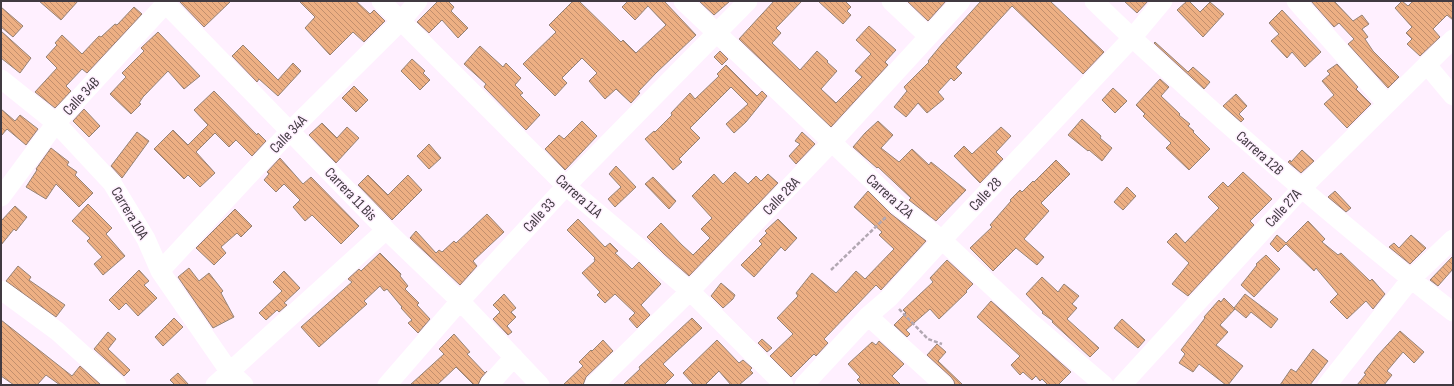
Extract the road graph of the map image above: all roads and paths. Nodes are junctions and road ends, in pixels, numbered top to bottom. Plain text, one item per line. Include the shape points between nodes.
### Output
1 (381, 1) edge
2 (418, 1) edge
3 (683, 1) edge
4 (748, 1) edge
5 (891, 1) edge
6 (961, 1) edge
7 (1094, 1) edge
8 (1163, 1) edge
9 (1296, 1) edge
10 (165, 2) edge
11 (401, 20) junction
12 (716, 34) junction
13 (928, 36) junction
14 (1132, 38) junction
15 (1453, 39) edge
16 (1427, 65) junction
17 (1, 79) edge
18 (1453, 96) edge
19 (1386, 103) junction
20 (56, 123) junction
21 (290, 131) junction
22 (832, 142) junction
23 (566, 186) junction
24 (1301, 188) junction
25 (1, 197) edge
26 (898, 205) junction
27 (386, 230) junction
28 (1453, 239) edge
29 (942, 240) junction
30 (160, 270) junction
31 (831, 270) dead end
32 (1411, 279) junction
33 (1, 290) edge
34 (690, 291) junction
35 (889, 298) junction
36 (460, 301) junction
37 (1453, 312) edge
38 (868, 316) junction
39 (942, 344) dead end
40 (514, 357) junction
41 (230, 370) junction
42 (118, 385) edge
43 (215, 385) edge
44 (244, 385) edge
45 (387, 385) edge
46 (489, 385) edge
47 (540, 385) edge
48 (594, 385) edge
49 (784, 385) edge
50 (804, 385) edge
51 (944, 385) edge
52 (1104, 385) edge
53 (1122, 385) edge
54 (1327, 385) edge

1 - 11 street, Carrera 11A
2 - 11 street, Calle 34A
3 - 12 street, Carrera 12A
4 - 12 street, Calle 33
5 - 13 street
6 - 13 street, Calle 28A
7 - 14 street, Carrera 12B
8 - 14 street, Calle 28
9 - 19 street
10 - 20 street, Calle 34B
10 - 21 street, Carrera 11 Bis
11 - 21 street, Calle 34A
11 - 23 street, Carrera 11A
12 - 22 street, Carrera 12A
12 - 23 street, Calle 33
13 - 22 street, Calle 28A
14 - 24 street, Carrera 12B
14 - 29 street, Calle 28
15 - 16 street, Calle 27A
16 - 18 street
16 - 19 street, Calle 27A
17 - 20 street, Carrera 10A
19 - 24 street, Calle 27A
20 - 25 street, Calle 34B
20 - 30 street, Carrera 10A via 112,183 146,239
21 - 27 street, Carrera 11 Bis
21 - 30 street, Calle 34A
22 - 26 street, Carrera 12A
22 - 34 street, Calle 28A
23 - 34 street, Carrera 11A
23 - 36 street, Calle 33
24 - 32 street, Carrera 12B
24 - 53 street, Calle 27A
26 - 29 street, Carrera 12A
26 - 31 path
27 - 36 street, Carrera 11 Bis
27 - 41 street
28 - 32 street
29 - 35 street, Calle 28
29 - 52 street, Carrera 12A via 1029,321
30 - 41 street, Carrera 10A
32 - 37 street, Carrera 12B
32 - 54 street
33 - 42 street via 57,331
34 - 48 street, Calle 28A
34 - 49 street, Carrera 11A
35 - 38 street, Calle 28
35 - 39 path via 928,339
36 - 40 street, Carrera 11 Bis
36 - 45 street, Calle 33
38 - 50 street, Calle 28
38 - 51 street
40 - 46 street
40 - 47 street, Carrera 11 Bis
41 - 43 street
41 - 44 street, Carrera 10A

